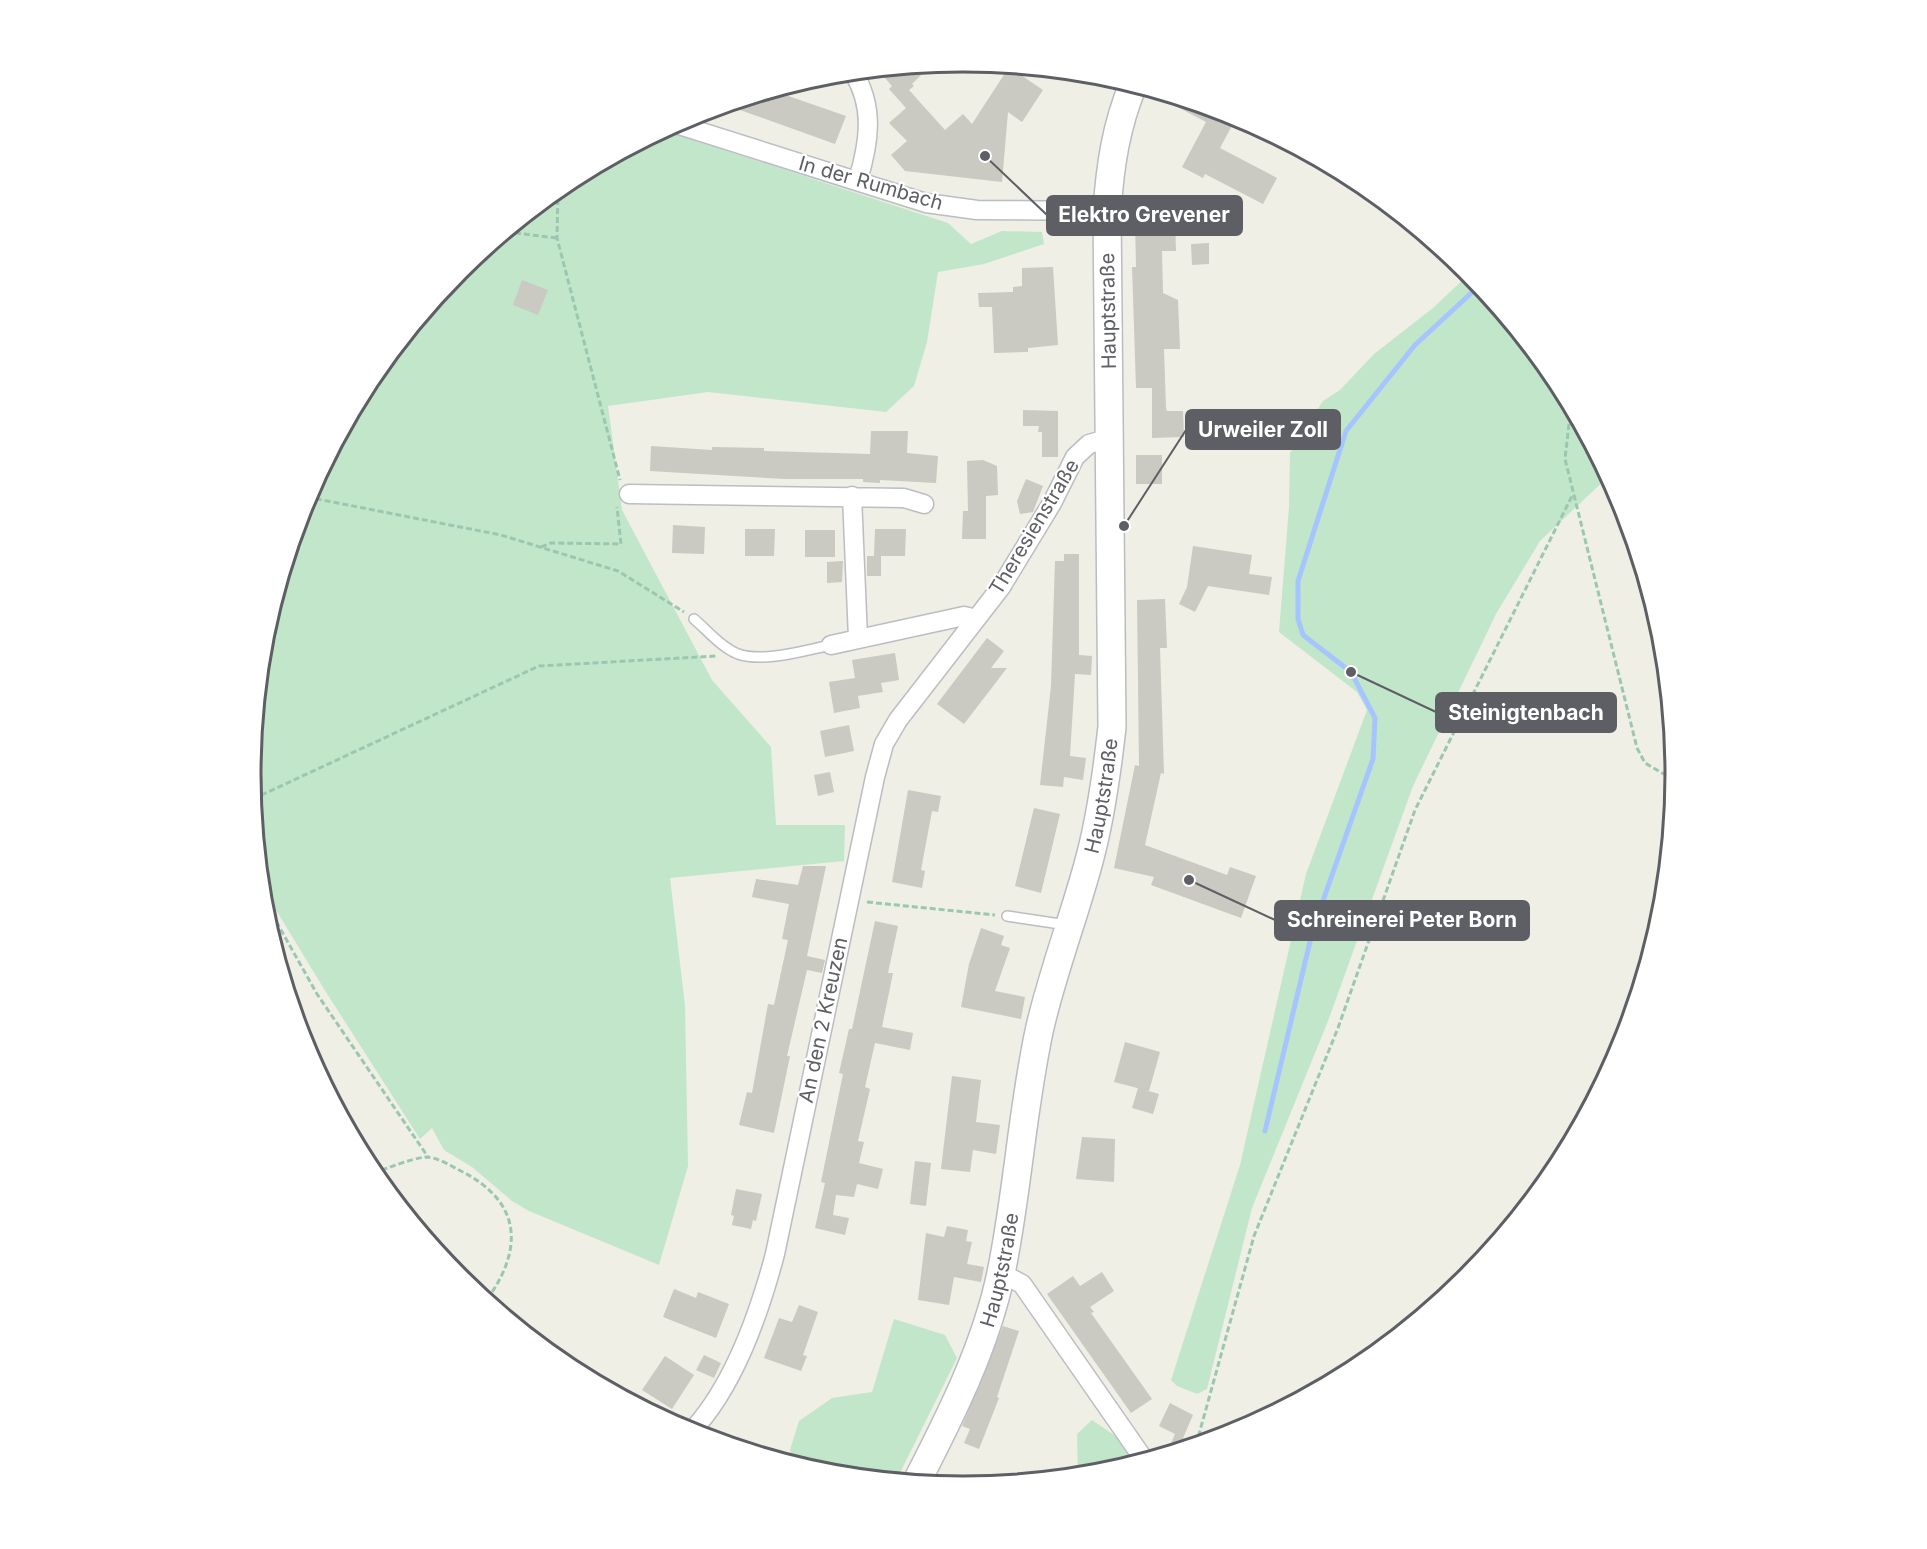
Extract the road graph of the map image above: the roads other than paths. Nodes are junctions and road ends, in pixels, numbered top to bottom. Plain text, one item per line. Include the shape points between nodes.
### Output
1 (857, 80) edge
2 (1130, 92) edge
3 (690, 127) edge
4 (858, 180) junction
5 (1107, 212) junction
6 (1110, 438) junction
7 (629, 494) road end
8 (852, 496) junction
9 (924, 504) dead end
10 (694, 619) road end
11 (976, 619) junction
12 (858, 638) junction
13 (831, 645) joint
14 (1007, 916) road end
15 (1070, 925) junction
16 (1001, 1274) junction
17 (696, 1425) edge
18 (1140, 1454) edge
19 (920, 1475) edge

1 - 4 street via 867,105 870,129
2 - 5 main road, Hauptstraße via 1110,158
3 - 4 street, In der Rumbach
4 - 5 street, In der Rumbach via 926,203 977,210
5 - 6 main road, Hauptstraße
6 - 11 street, Theresienstraße via 1089,444 1075,457 1019,560
6 - 15 main road, Hauptstraße via 1112,727 1104,794
7 - 8 street
8 - 9 street via 904,498
8 - 12 street
10 - 13 lane via 739,654 771,657
11 - 12 street via 964,616
11 - 17 street, An den 2 Kreuzen via 884,744 762,1302 717,1397
12 - 13 street
14 - 15 lane
15 - 16 main road, Hauptstraße via 1041,1023 1028,1085
16 - 18 street via 1023,1284
16 - 19 main road, Hauptstraße via 983,1338

